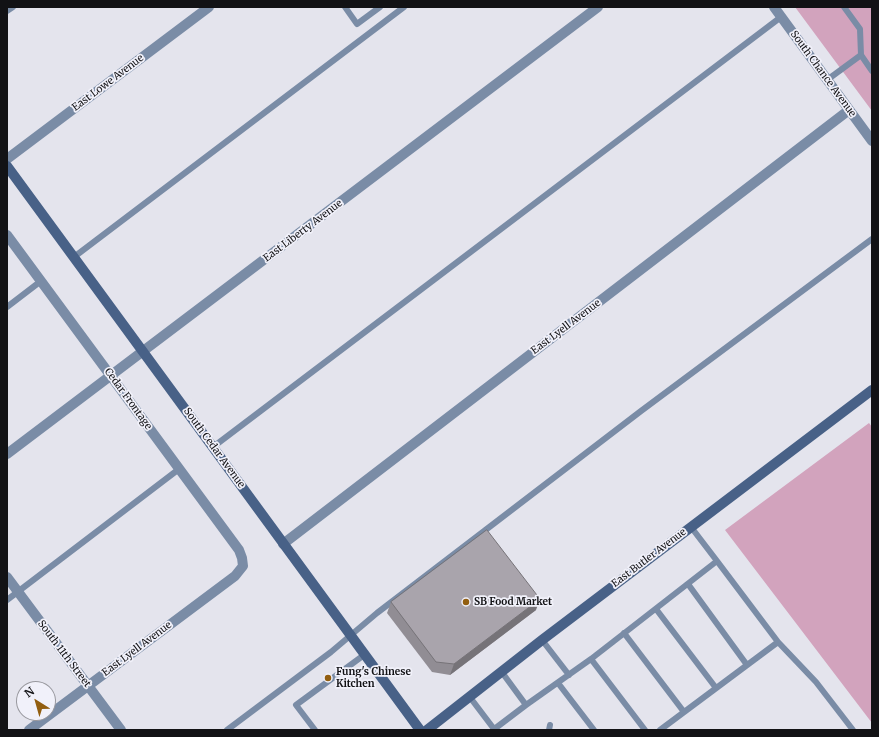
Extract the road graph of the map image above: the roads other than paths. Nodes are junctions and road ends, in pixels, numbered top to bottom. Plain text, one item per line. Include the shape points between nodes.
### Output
1 (13, 7) edge
2 (209, 7) edge
3 (345, 7) edge
4 (380, 7) edge
5 (404, 7) edge
6 (598, 7) edge
7 (774, 7) edge
8 (844, 7) edge
9 (7, 11) edge
10 (781, 17) junction
11 (860, 55) junction
12 (872, 71) edge
13 (827, 80) junction
14 (849, 110) junction
15 (872, 141) edge
16 (7, 159) edge
17 (7, 166) edge
18 (7, 235) edge
19 (872, 239) edge
20 (74, 256) junction
21 (41, 281) junction
22 (7, 307) edge
23 (143, 351) junction
24 (110, 376) junction
25 (872, 390) edge
26 (213, 447) junction
27 (7, 454) edge
28 (179, 469) junction
29 (691, 527) junction
30 (284, 544) junction
31 (717, 561) junction
32 (243, 566) joint
33 (7, 577) edge
34 (688, 584) junction
35 (18, 592) junction
36 (7, 600) edge
37 (656, 609) junction
38 (624, 632) junction
39 (350, 636) junction
40 (542, 640) junction
41 (778, 642) junction
42 (364, 655) junction
43 (591, 659) junction
44 (747, 665) junction
45 (501, 671) junction
46 (569, 675) junction
47 (558, 683) junction
48 (88, 686) junction
49 (716, 688) junction
50 (469, 696) junction
51 (526, 705) junction
52 (684, 712) junction
53 (30, 730) edge
54 (121, 730) edge
55 (227, 730) edge
56 (314, 730) edge
57 (420, 730) edge
58 (428, 730) edge
59 (493, 730) edge
60 (594, 730) edge
61 (645, 730) edge
62 (660, 730) edge
63 (853, 730) edge

1 - 9 lane
2 - 16 street, East Lowe Avenue
3 - 4 lane via 358,24
5 - 20 lane
6 - 23 street, East Liberty Avenue
7 - 10 street, South Chance Avenue
8 - 11 lane via 860,29
10 - 13 street, South Chance Avenue
10 - 26 lane
11 - 12 lane
11 - 13 lane
13 - 14 street, South Chance Avenue
14 - 15 street, South Chance Avenue
14 - 30 street, East Lyell Avenue
17 - 20 main road, South Cedar Avenue
18 - 21 street, Cedar Frontage
19 - 39 lane via 641,411
20 - 23 main road, South Cedar Avenue
21 - 22 lane
21 - 24 street, Cedar Frontage
23 - 24 street, East Liberty Avenue
23 - 26 main road, South Cedar Avenue
24 - 27 street, East Liberty Avenue
24 - 28 street, Cedar Frontage
25 - 29 main road, East Butler Avenue
26 - 30 main road, South Cedar Avenue
28 - 32 street, Cedar Frontage via 239,550
28 - 35 lane
29 - 31 lane
29 - 40 main road, East Butler Avenue
30 - 39 main road, South Cedar Avenue
31 - 34 lane
31 - 41 lane
32 - 48 street, East Lyell Avenue via 235,576
33 - 35 street, South 11th Street
34 - 37 lane
34 - 44 lane
35 - 36 lane
35 - 48 street, South 11th Street
37 - 38 lane
37 - 49 lane
38 - 43 lane
38 - 52 lane
39 - 42 main road, South Cedar Avenue
39 - 55 lane
40 - 45 main road, East Butler Avenue
40 - 46 lane
41 - 44 lane
41 - 63 lane via 816,682
42 - 56 lane via 296,705
42 - 57 main road, South Cedar Avenue
43 - 46 lane
43 - 61 lane
44 - 49 lane
45 - 50 main road, East Butler Avenue
45 - 51 lane
46 - 47 lane
47 - 51 lane
47 - 60 lane
48 - 53 street, East Lyell Avenue
48 - 54 street, South 11th Street
49 - 52 lane
50 - 58 main road, East Butler Avenue
50 - 59 lane
51 - 59 lane
52 - 62 lane

